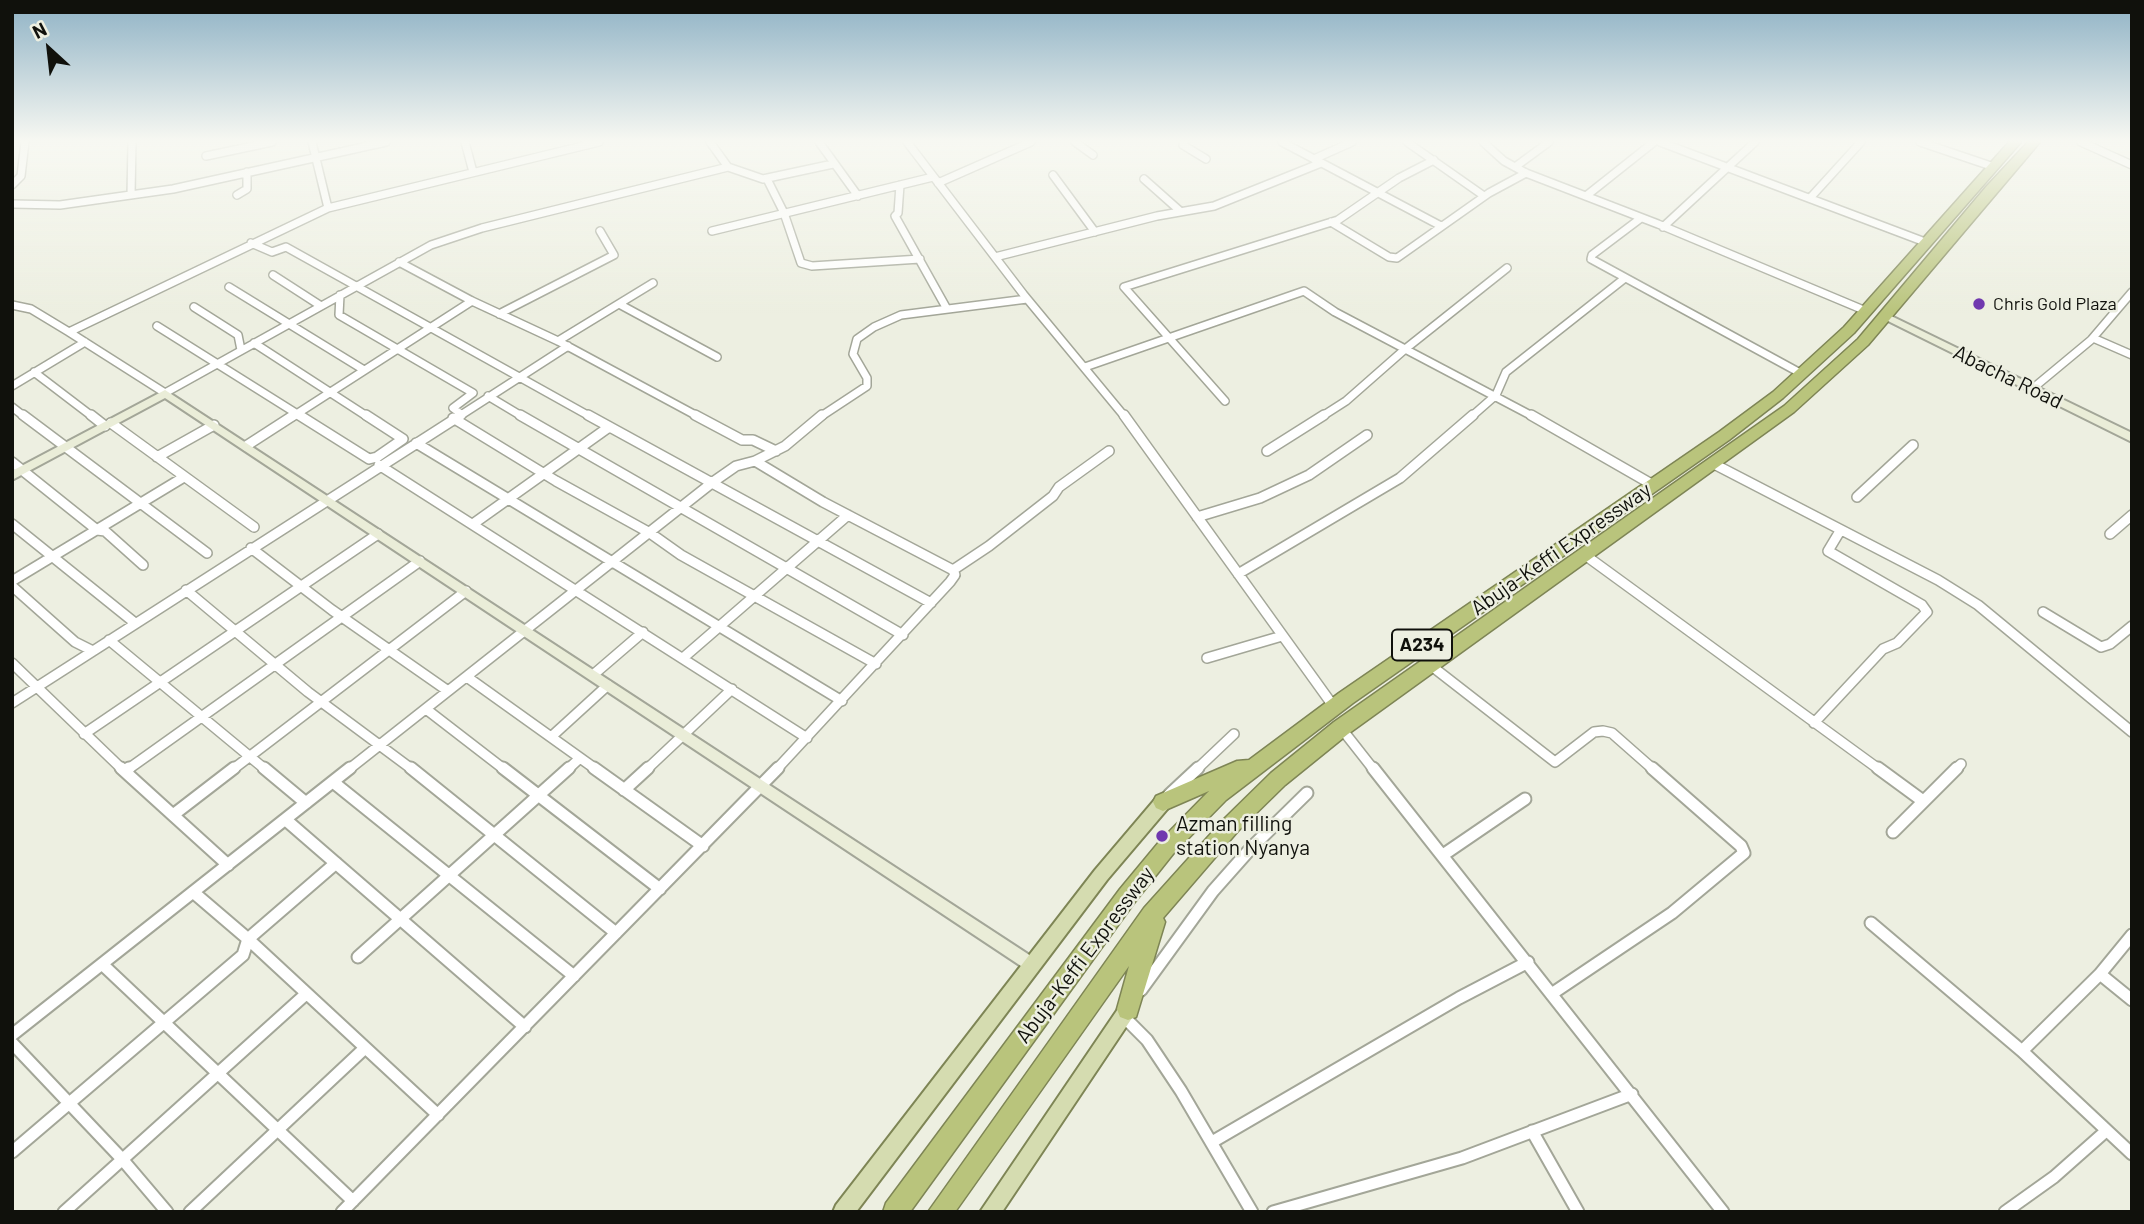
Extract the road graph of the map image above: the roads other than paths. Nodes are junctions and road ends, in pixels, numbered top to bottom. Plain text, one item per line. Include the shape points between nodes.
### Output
1 (98, 199) edge
2 (326, 199) edge
3 (364, 199) edge
4 (598, 199) edge
5 (777, 199) edge
6 (843, 199) edge
7 (899, 199) edge
8 (950, 199) edge
9 (1071, 199) edge
10 (1167, 199) edge
11 (1230, 199) edge
12 (1367, 199) edge
13 (1390, 199) edge
14 (1480, 199) edge
15 (1594, 199) edge
16 (1693, 199) edge
17 (1816, 199) edge
18 (1962, 199) edge
19 (1982, 199) edge
20 (12, 204) edge
21 (328, 208) junction
22 (1180, 211) junction
23 (785, 215) junction
24 (1641, 218) junction
25 (1332, 222) junction
26 (1441, 226) junction
27 (1663, 227) junction
28 (600, 231) dead end
29 (712, 231) dead end
30 (1095, 232) junction
31 (1925, 242) junction
32 (251, 243) junction
33 (995, 257) junction
34 (920, 259) junction
35 (399, 262) junction
36 (1507, 268) dead end
37 (273, 275) dead end
38 (1625, 278) junction
39 (653, 283) dead end
40 (355, 287) junction
41 (229, 288) dead end
42 (2132, 292) edge
43 (340, 295) junction
44 (1027, 299) junction
45 (472, 301) junction
46 (619, 304) junction
47 (321, 306) junction
48 (13, 307) edge
49 (194, 307) dead end
50 (947, 309) junction
51 (1866, 311) junction
52 (499, 314) junction
53 (1885, 316) junction
54 (289, 323) junction
55 (157, 326) dead end
56 (431, 327) junction
57 (69, 332) junction
58 (1167, 336) junction
59 (2093, 338) junction
60 (558, 341) junction
61 (85, 342) junction
62 (254, 343) junction
63 (568, 346) junction
64 (398, 347) junction
65 (241, 350) junction
66 (1404, 350) junction
67 (2130, 352) edge
68 (717, 357) dead end
69 (219, 363) junction
70 (1085, 367) junction
71 (364, 370) junction
72 (34, 372) junction
73 (1802, 374) junction
74 (521, 376) junction
75 (12, 386) edge
76 (2032, 389) junction
77 (331, 391) junction
78 (165, 393) junction
79 (1496, 395) junction
80 (488, 396) junction
81 (1225, 401) dead end
82 (12, 407) edge
83 (295, 414) junction
84 (457, 416) junction
85 (108, 424) junction
86 (214, 425) junction
87 (609, 427) junction
88 (1367, 435) dead end
89 (2132, 438) edge
90 (416, 443) junction
91 (1913, 445) dead end
92 (246, 446) junction
93 (65, 447) junction
94 (578, 449) junction
95 (776, 451) junction
96 (1109, 451) dead end
97 (1267, 451) dead end
98 (158, 457) junction
99 (755, 461) junction
100 (12, 462) edge
101 (1714, 464) junction
102 (379, 465) junction
103 (23, 470) junction
104 (544, 474) junction
105 (12, 476) edge
106 (184, 477) junction
107 (713, 482) junction
108 (1653, 485) junction
109 (1857, 497) dead end
110 (325, 499) junction
111 (510, 499) junction
112 (142, 502) junction
113 (680, 509) junction
114 (848, 515) junction
115 (2132, 515) edge
116 (1197, 517) junction
117 (12, 524) edge
118 (473, 524) junction
119 (254, 527) dead end
120 (97, 530) junction
121 (1840, 531) junction
122 (650, 533) junction
123 (378, 534) junction
124 (2110, 534) dead end
125 (820, 541) junction
126 (251, 548) junction
127 (207, 552) dead end
128 (1585, 555) junction
129 (52, 556) junction
130 (420, 561) junction
131 (612, 562) junction
132 (143, 565) dead end
133 (787, 569) junction
134 (953, 570) junction
135 (1238, 574) junction
136 (12, 584) edge
137 (300, 586) junction
138 (186, 590) junction
139 (577, 590) junction
140 (466, 591) junction
141 (755, 598) junction
142 (931, 603) junction
143 (2043, 612) dead end
144 (342, 618) junction
145 (135, 623) junction
146 (2132, 626) edge
147 (718, 628) junction
148 (234, 630) junction
149 (526, 630) junction
150 (643, 632) junction
151 (903, 635) junction
152 (1283, 636) junction
153 (109, 640) junction
154 (389, 650) junction
155 (93, 651) junction
156 (683, 658) junction
157 (1206, 658) dead end
158 (12, 663) edge
159 (876, 664) junction
160 (1429, 664) junction
161 (276, 665) junction
162 (593, 675) junction
163 (467, 677) junction
164 (158, 681) junction
165 (608, 685) junction
166 (37, 687) junction
167 (732, 689) junction
168 (448, 691) junction
169 (842, 701) junction
170 (321, 702) junction
171 (12, 703) edge
172 (1334, 707) junction
173 (426, 709) junction
174 (203, 718) junction
175 (1814, 723) junction
176 (1341, 728) junction
177 (2132, 732) edge
178 (84, 734) junction
179 (1234, 734) dead end
180 (682, 735) junction
181 (551, 737) junction
182 (807, 738) junction
183 (381, 744) junction
184 (248, 756) junction
185 (580, 758) junction
186 (1261, 761) junction
187 (1961, 764) dead end
188 (125, 771) junction
189 (334, 782) junction
190 (760, 788) junction
191 (624, 790) junction
192 (1307, 793) dead end
193 (539, 795) junction
194 (1525, 799) dead end
195 (1163, 802) junction
196 (1923, 802) junction
197 (306, 803) junction
198 (173, 815) junction
199 (286, 820) junction
200 (1893, 832) dead end
201 (493, 834) junction
202 (702, 846) junction
203 (1443, 855) junction
204 (336, 863) junction
205 (228, 865) junction
206 (448, 875) junction
207 (660, 889) junction
208 (193, 892) junction
209 (1163, 902) junction
210 (400, 918) junction
211 (1871, 923) dead end
212 (616, 933) junction
213 (2132, 935) edge
214 (248, 939) junction
215 (358, 957) dead end
216 (1528, 962) junction
217 (102, 964) junction
218 (1032, 965) junction
219 (2100, 974) junction
220 (574, 976) junction
221 (1553, 993) junction
222 (306, 994) junction
223 (2132, 1000) edge
224 (1126, 1013) junction
225 (164, 1023) junction
226 (524, 1027) junction
227 (12, 1035) edge
228 (12, 1044) edge
229 (365, 1048) junction
230 (2022, 1051) junction
231 (217, 1074) junction
232 (1632, 1094) junction
233 (69, 1104) junction
234 (438, 1115) junction
235 (276, 1129) junction
236 (2106, 1131) junction
237 (1532, 1132) junction
238 (1212, 1142) junction
239 (12, 1152) edge
240 (2132, 1154) edge
241 (122, 1159) junction
242 (353, 1201) junction
243 (64, 1212) edge
244 (167, 1212) edge
245 (190, 1212) edge
246 (342, 1212) edge
247 (843, 1212) edge
248 (895, 1212) edge
249 (940, 1212) edge
250 (990, 1212) edge
251 (1252, 1212) edge
252 (1273, 1212) edge
253 (1578, 1212) edge
254 (1723, 1212) edge
255 (2005, 1212) edge

1 - 20 street via 43,206
2 - 21 street
3 - 21 street
4 - 35 street via 482,228 431,245
5 - 23 street
6 - 23 street
7 - 34 street via 895,216
8 - 33 street
9 - 30 street
10 - 22 street
11 - 22 street
12 - 25 street
13 - 26 street
14 - 26 street
15 - 24 street
16 - 27 street
17 - 31 street
18 - 31 highway, Abuja-Keffi Expressway / A234
19 - 53 highway, Abuja-Keffi Expressway / A234
21 - 32 street
22 - 30 street
23 - 29 street
23 - 34 street via 801,263 806,265
24 - 27 street
24 - 38 street via 1590,257
25 - 26 street via 1393,258
25 - 58 street via 1127,285 1125,289
27 - 51 street
28 - 52 street via 614,255
30 - 33 street
31 - 51 highway, Abuja-Keffi Expressway / A234
32 - 40 street via 270,252 286,247
32 - 57 street
33 - 44 street
34 - 50 street
35 - 40 street
35 - 45 street
36 - 66 street
37 - 47 street
38 - 73 street
38 - 79 street via 1506,372
39 - 46 street
40 - 43 street
40 - 56 street
41 - 54 street
42 - 59 street
43 - 47 street
43 - 64 street via 339,315
44 - 50 street
44 - 70 street
45 - 52 street
45 - 56 street
46 - 60 street
46 - 68 street
47 - 54 street
48 - 57 street via 31,309
49 - 65 street via 238,335
50 - 95 street via 901,314 857,339 853,354 867,386
51 - 73 highway, Abuja-Keffi Expressway / A234
52 - 60 street
53 - 76 street, Abacha Road
53 - 101 highway, Abuja-Keffi Expressway / A234 via 1788,409
54 - 62 street
54 - 71 street
55 - 69 street
56 - 64 street
56 - 74 street
57 - 61 street
58 - 66 street via 1304,291
58 - 70 street
58 - 81 street
59 - 67 street
59 - 76 street
60 - 63 street
61 - 72 street
61 - 78 street
62 - 65 street
62 - 77 street
63 - 74 street
63 - 95 street via 741,440 753,440
64 - 71 street
64 - 84 street via 474,393 453,408
65 - 69 street
66 - 79 street
66 - 97 street via 1346,401
69 - 78 street
69 - 83 street
70 - 116 street
71 - 77 street
72 - 75 street
72 - 85 street
73 - 108 highway, Abuja-Keffi Expressway / A234
74 - 80 street
74 - 87 street
76 - 89 street, Abacha Road
77 - 83 street
77 - 83 street via 403,439 369,459
78 - 85 street
78 - 86 street
79 - 108 street
79 - 135 street via 1400,478
80 - 84 street
80 - 94 street
82 - 93 street
83 - 92 street
84 - 90 street
84 - 104 street
85 - 93 street
85 - 98 street
86 - 92 street
86 - 98 street
87 - 94 street
87 - 107 street
88 - 116 street via 1309,475 1259,498
90 - 102 street
90 - 111 street
91 - 109 street
92 - 110 street
93 - 103 street
93 - 112 street
94 - 104 street
94 - 113 street
95 - 99 street
96 - 134 street
98 - 106 street
99 - 107 street via 736,466
99 - 114 street
100 - 103 street
101 - 121 street
101 - 128 highway, Abuja-Keffi Expressway / A234
102 - 110 street
102 - 118 street
103 - 105 street
103 - 120 street
104 - 111 street
104 - 122 street
106 - 112 street
106 - 119 street
107 - 113 street
107 - 125 street
108 - 172 highway, Abuja-Keffi Expressway / A234
110 - 123 street
110 - 126 street
111 - 118 street
111 - 131 street
112 - 120 street
112 - 127 street
113 - 122 street
113 - 133 street
114 - 125 street
114 - 134 street
115 - 124 street
116 - 135 street
117 - 129 street
118 - 139 street
120 - 129 street
120 - 132 street via 105,531
121 - 175 street via 1828,551 1927,612 1897,643 1883,649
121 - 177 street via 1938,580 1978,606
122 - 131 street
122 - 141 street
123 - 130 street
123 - 137 street
125 - 133 street
125 - 142 street
126 - 137 street
126 - 138 street
128 - 160 highway, Abuja-Keffi Expressway / A234
128 - 175 street
129 - 136 street
129 - 145 street
130 - 140 street
130 - 144 street
131 - 139 street
131 - 147 street
133 - 141 street
133 - 151 street
134 - 142 street via 955,575
135 - 152 street
136 - 155 street via 75,642
137 - 144 street
137 - 148 street
138 - 145 street
138 - 148 street
139 - 149 street
139 - 150 street
140 - 149 street
140 - 154 street
141 - 147 street
141 - 159 street
142 - 151 street
143 - 146 street via 2101,647
144 - 154 street
144 - 161 street
145 - 153 street
147 - 156 street
147 - 169 street
148 - 161 street
148 - 164 street
149 - 162 street
149 - 163 street
150 - 156 street
150 - 162 street
151 - 159 street
152 - 157 street
152 - 172 street
153 - 155 street
153 - 164 street
154 - 168 street
154 - 170 street
155 - 166 street
156 - 167 street
158 - 166 street
159 - 169 street
160 - 176 highway, Abuja-Keffi Expressway / A234
160 - 221 street via 1555,762 1594,733 1612,733 1744,853 1672,913
161 - 170 street
161 - 174 street
162 - 165 street
163 - 168 street
163 - 181 street
164 - 174 street
164 - 178 street
165 - 180 street
165 - 181 street
166 - 171 street
166 - 178 street
167 - 180 street
167 - 182 street
168 - 173 street
169 - 182 street
170 - 183 street
170 - 184 street
172 - 186 highway, Abuja-Keffi Expressway / A234
173 - 183 street
173 - 193 street
174 - 184 street
174 - 188 street
175 - 196 street
176 - 203 street
176 - 209 highway, Abuja-Keffi Expressway / A234 via 1278,779
178 - 188 street
179 - 195 street
180 - 190 street
180 - 191 street
181 - 185 street
182 - 190 street
183 - 189 street
183 - 201 street
184 - 197 street
184 - 198 street
185 - 191 street
185 - 193 street
186 - 195 highway
186 - 248 highway, Abuja-Keffi Expressway / A234 via 1203,810 1140,879
187 - 196 street
188 - 198 street
189 - 197 street
189 - 206 street
190 - 202 street
190 - 218 street
191 - 202 street
192 - 224 street via 1213,891
193 - 201 street
193 - 207 street
194 - 203 street
195 - 218 main road, Abuja-Keffi Expressway
196 - 200 street
197 - 199 street
198 - 205 street
199 - 204 street
199 - 205 street
201 - 206 street
201 - 212 street
202 - 207 street
203 - 216 street
204 - 210 street
204 - 214 street
205 - 208 street
206 - 210 street
206 - 220 street
207 - 212 street
208 - 214 street
208 - 217 street
209 - 224 highway via 1147,938
209 - 249 highway, Abuja-Keffi Expressway / A234
210 - 215 street
210 - 226 street
211 - 230 street
212 - 220 street
213 - 219 street
214 - 222 street
214 - 225 street via 243,955
216 - 221 street
216 - 238 street
217 - 225 street
217 - 227 street
218 - 247 main road, Abuja-Keffi Expressway
219 - 223 street
219 - 230 street
220 - 226 street
221 - 232 street
222 - 229 street
222 - 231 street
224 - 238 street
224 - 250 main road
225 - 231 street
225 - 233 street
226 - 234 street
228 - 233 street
229 - 234 street
229 - 235 street
230 - 236 street
231 - 235 street
231 - 241 street
232 - 237 street
232 - 254 street
233 - 239 street
233 - 241 street
234 - 242 street
235 - 242 street
235 - 245 street
236 - 240 street
236 - 255 street
237 - 252 street via 1385,1182
237 - 253 street
238 - 251 street
241 - 243 street
241 - 244 street
242 - 246 street

